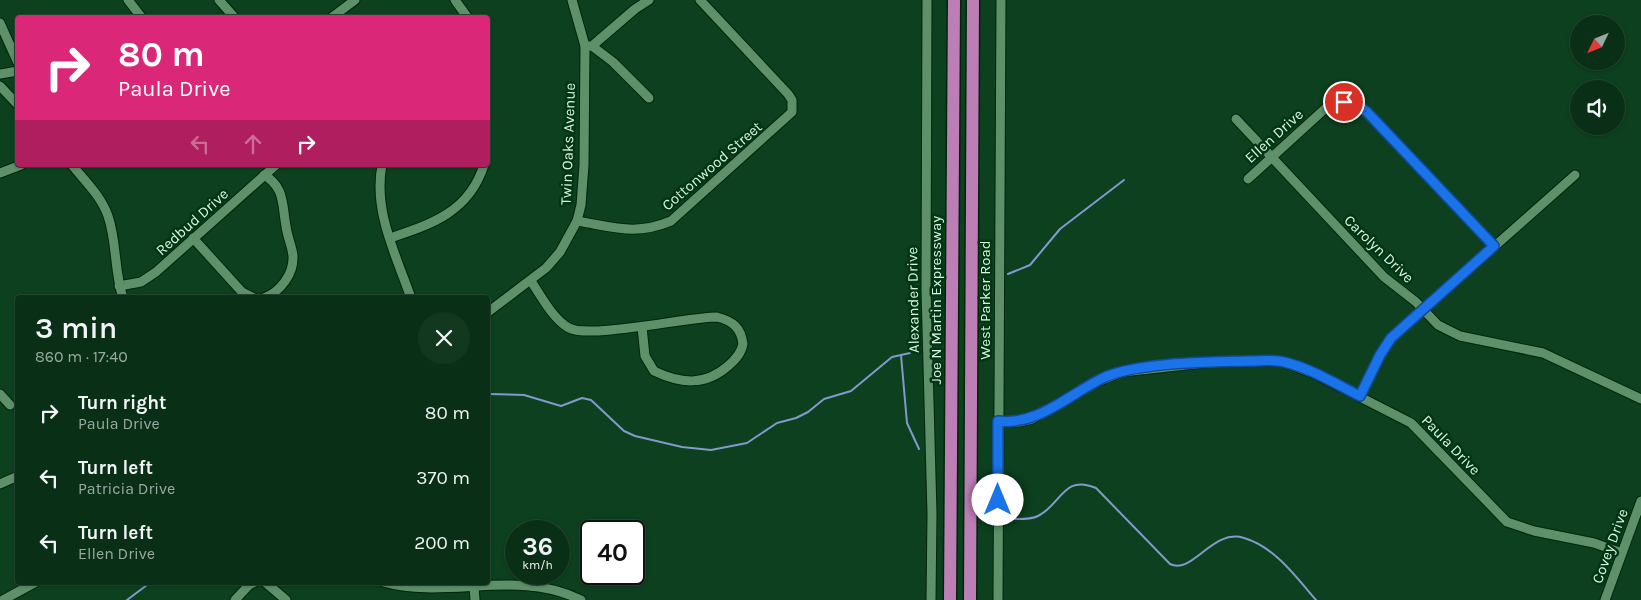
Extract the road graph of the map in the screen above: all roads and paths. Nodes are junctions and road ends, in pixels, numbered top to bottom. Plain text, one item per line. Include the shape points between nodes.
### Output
1 (128, 0) edge
2 (219, 0) edge
3 (355, 0) edge
4 (455, 0) edge
5 (572, 0) edge
6 (649, 0) edge
7 (700, 0) edge
8 (927, 0) edge
9 (954, 0) edge
10 (973, 0) edge
11 (1001, 0) edge
12 (140, 15) edge
13 (232, 15) edge
14 (336, 15) edge
15 (466, 15) edge
16 (0, 23) edge
17 (588, 46) junction
18 (15, 56) edge
19 (15, 72) edge
20 (0, 74) edge
21 (0, 86) edge
22 (649, 98) dead end
23 (15, 102) edge
24 (1236, 119) dead end
25 (1270, 158) junction
26 (16, 167) edge
27 (74, 167) edge
28 (274, 167) edge
29 (382, 167) edge
30 (483, 167) edge
31 (0, 173) edge
32 (264, 175) junction
33 (1575, 175) dead end
34 (1248, 178) dead end
35 (577, 221) junction
36 (193, 238) junction
37 (390, 238) junction
38 (1494, 246) junction
39 (531, 281) junction
40 (119, 286) junction
41 (123, 295) edge
42 (248, 295) edge
43 (270, 295) edge
44 (410, 295) edge
45 (1423, 309) junction
46 (490, 311) edge
47 (642, 326) junction
48 (0, 394) edge
49 (1360, 396) junction
50 (1641, 399) edge
51 (10, 405) dead end
52 (998, 421) junction
53 (15, 477) edge
54 (0, 484) edge
55 (1641, 501) edge
56 (1639, 512) edge
57 (1622, 553) junction
58 (30, 585) edge
59 (249, 585) edge
60 (268, 585) edge
61 (400, 585) edge
62 (489, 585) edge
63 (490, 585) edge
64 (474, 586) junction
65 (3, 600) edge
66 (235, 600) edge
67 (286, 600) edge
68 (475, 600) edge
69 (581, 600) edge
70 (931, 600) edge
71 (950, 600) edge
72 (970, 600) edge
73 (998, 600) edge
74 (1605, 600) edge

1 - 12 street
2 - 13 street
3 - 14 street
4 - 15 street
5 - 17 street, Twin Oaks Avenue
6 - 17 street
7 - 35 street, Cottonwood Street via 788,94 793,105 788,118 671,221 628,231
8 - 70 street, Alexander Drive via 926,290
9 - 71 highway, Joe N Martin Expressway
10 - 72 highway
11 - 52 street, West Parker Road
16 - 18 street
17 - 22 street via 613,62
17 - 35 street, Twin Oaks Avenue via 584,165
19 - 20 street
21 - 23 street
24 - 25 street, Carolyn Drive
25 - 34 street, Ellen Drive
25 - 38 street, Ellen Drive via 1328,106 1344,102 1356,104
25 - 45 street, Carolyn Drive via 1384,277
26 - 31 street
27 - 40 street via 94,190 108,216
28 - 32 street, Redbud Drive
29 - 37 street via 380,197
30 - 37 street via 473,190 459,206 434,222
32 - 36 street, Redbud Drive
32 - 43 street via 282,194 293,256 283,284
33 - 38 street
35 - 39 street, Twin Oaks Avenue via 560,252
36 - 40 street, Redbud Drive via 148,277 134,284
36 - 42 street
37 - 44 street
38 - 45 street
39 - 46 street, Twin Oaks Avenue
39 - 47 street via 568,328 578,332
40 - 41 street
45 - 49 street via 1387,343
45 - 50 street, Carolyn Drive via 1451,333 1542,353
47 - 47 street via 717,317 735,324 744,344 741,352 716,376 694,382 654,371 645,356
48 - 51 street
49 - 52 street, Paula Drive via 1281,361 1213,362 1122,372 1092,384 1032,419
49 - 57 street, Paula Drive via 1393,412 1419,430 1507,522
52 - 73 street, West Parker Road
53 - 54 street
55 - 56 street, Covey Drive
56 - 57 street, Covey Drive
57 - 74 street, Covey Drive
58 - 65 street
59 - 66 street
60 - 67 street
61 - 64 street via 422,589
62 - 64 street
63 - 69 street via 518,583 548,588
64 - 68 street

